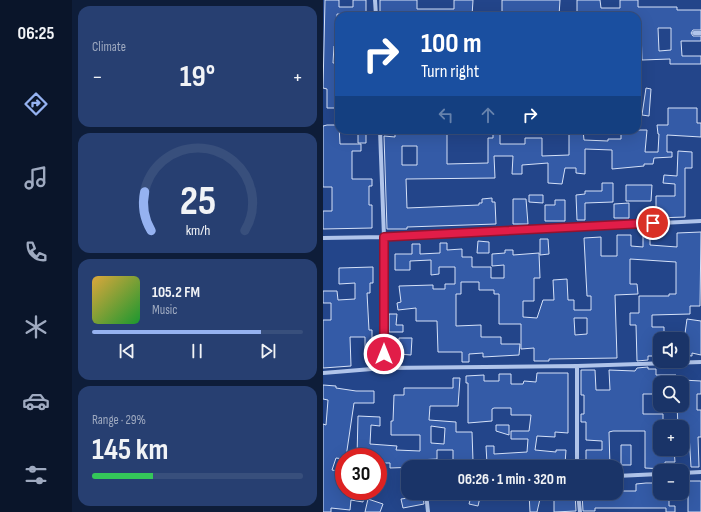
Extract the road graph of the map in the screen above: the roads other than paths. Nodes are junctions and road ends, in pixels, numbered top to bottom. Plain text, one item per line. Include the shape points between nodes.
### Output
1 (375, 0) edge
2 (376, 12) edge
3 (694, 33) dead end
4 (701, 33) edge
5 (380, 134) edge
6 (701, 221) edge
7 (384, 237) junction
8 (323, 238) edge
9 (701, 362) edge
10 (577, 366) junction
11 (384, 368) junction
12 (323, 373) edge
13 (577, 460) edge
14 (701, 472) edge
15 (689, 473) edge
16 (653, 474) edge
17 (623, 476) edge
18 (427, 500) edge
19 (579, 500) edge
20 (428, 512) edge
21 (580, 512) edge

1 - 2 street
3 - 4 street
5 - 7 street
6 - 7 street
7 - 8 street
7 - 11 street
9 - 10 street
10 - 11 street
10 - 13 street
11 - 12 street
14 - 15 street
16 - 17 street
18 - 20 street
19 - 21 street

